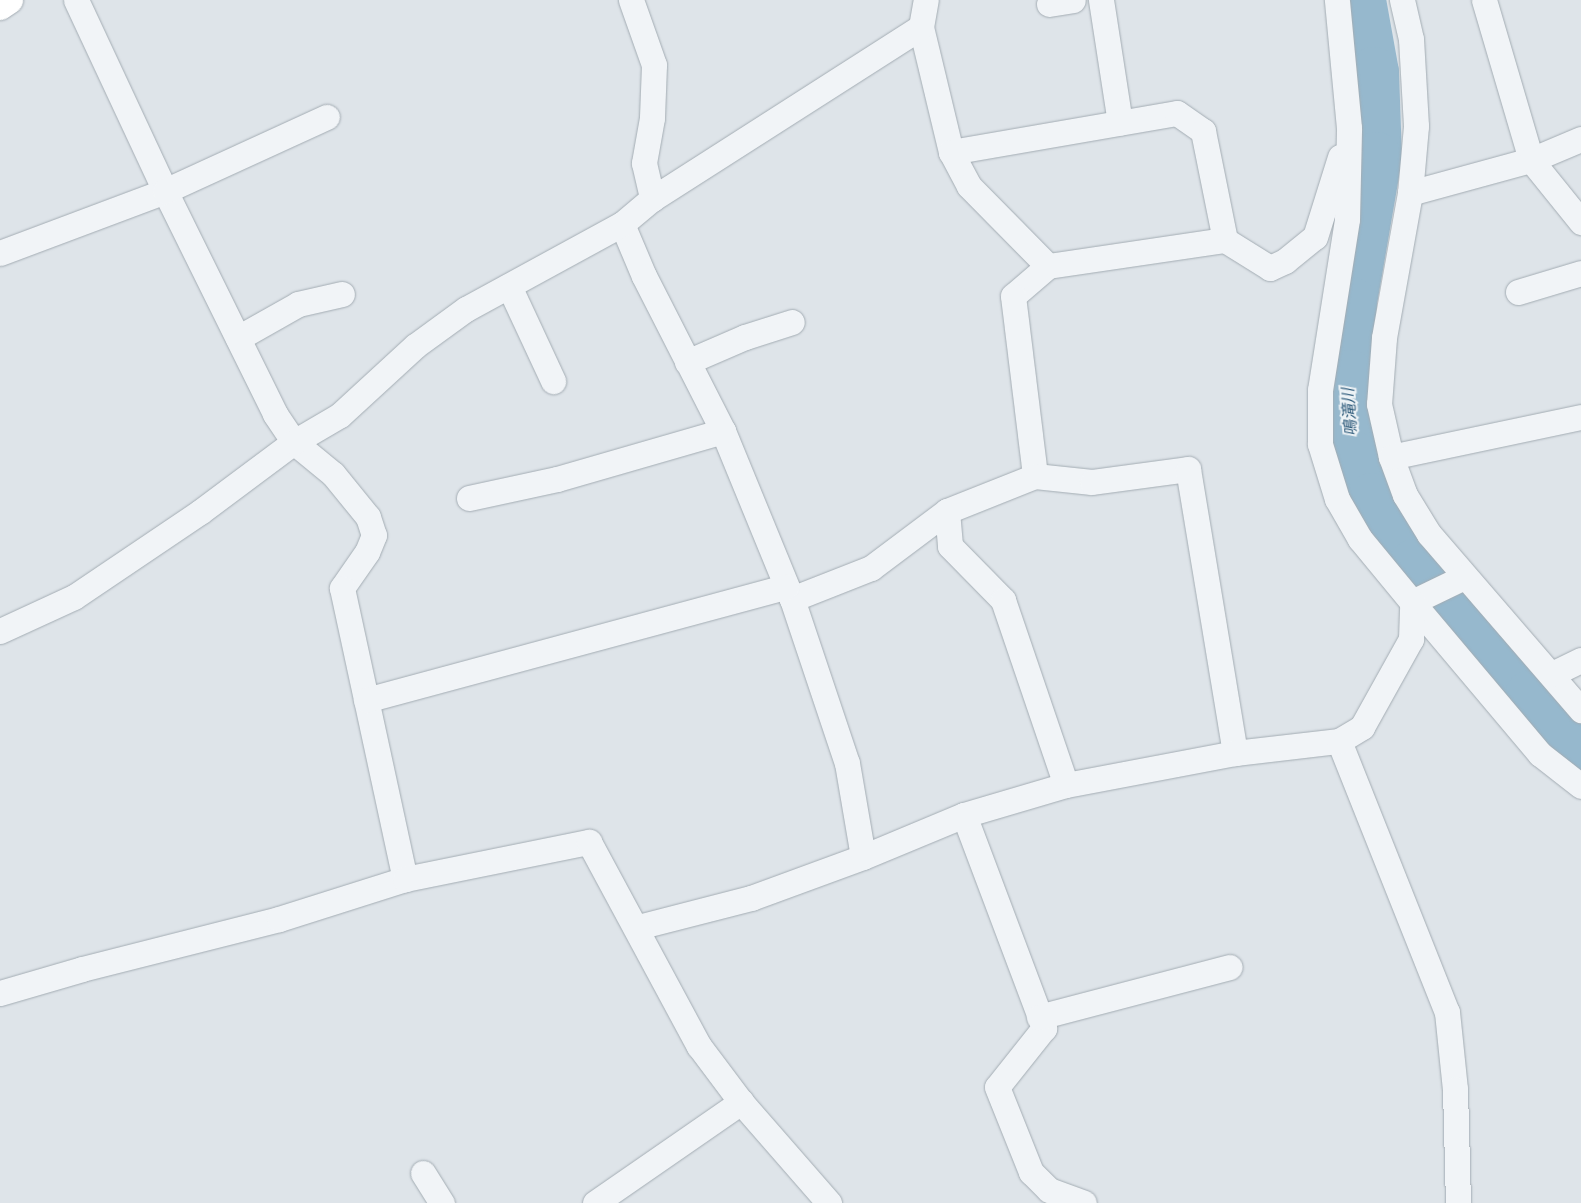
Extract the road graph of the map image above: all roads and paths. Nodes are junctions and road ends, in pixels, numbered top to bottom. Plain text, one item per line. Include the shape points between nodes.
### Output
1 (9, 0) edge
2 (76, 0) edge
3 (631, 0) edge
4 (926, 0) edge
5 (1101, 0) edge
6 (1330, 0) edge
7 (1337, 0) edge
8 (1402, 0) edge
9 (1484, 0) edge
10 (0, 6) edge
11 (921, 27) junction
12 (1342, 31) junction
13 (327, 117) dead end
14 (1120, 123) junction
15 (1349, 128) junction
16 (1581, 139) edge
17 (951, 152) junction
18 (1532, 160) junction
19 (165, 191) junction
20 (1410, 193) junction
21 (652, 198) junction
22 (1581, 222) edge
23 (622, 224) junction
24 (1225, 240) junction
25 (0, 253) edge
26 (1048, 266) junction
27 (1581, 273) edge
28 (509, 286) junction
29 (1518, 292) dead end
30 (342, 294) dead end
31 (792, 322) dead end
32 (238, 338) junction
33 (687, 362) junction
34 (553, 381) dead end
35 (1581, 416) edge
36 (723, 431) junction
37 (294, 442) junction
38 (1391, 457) junction
39 (1035, 476) junction
40 (469, 498) dead end
41 (946, 511) junction
42 (1458, 580) junction
43 (789, 593) junction
44 (1417, 600) junction
45 (0, 631) edge
46 (1581, 660) edge
47 (1552, 674) junction
48 (366, 700) junction
49 (1581, 710) edge
50 (1339, 740) junction
51 (1235, 753) junction
52 (1066, 785) junction
53 (1581, 786) edge
54 (964, 814) junction
55 (864, 857) junction
56 (405, 879) junction
57 (638, 927) junction
58 (1230, 967) dead end
59 (0, 993) edge
60 (1039, 1016) junction
61 (742, 1102) junction
62 (423, 1173) dead end
63 (442, 1203) edge
64 (595, 1203) edge
65 (829, 1203) edge
66 (1084, 1203) edge
67 (1458, 1203) edge

1 - 10 main road
2 - 19 street
3 - 21 street via 654,65 652,118 644,163
4 - 11 street
5 - 14 street
6 - 12 street
7 - 12 street
8 - 20 street via 1410,38 1416,126
9 - 18 street
11 - 17 street
11 - 21 street
12 - 15 street
13 - 19 street
14 - 17 street
14 - 24 street via 1177,113 1204,131
15 - 24 street via 1315,237 1285,262 1270,268
15 - 44 street via 1347,219 1320,390 1320,444 1337,499 1360,538
16 - 18 street
17 - 26 street via 969,186
18 - 20 street
18 - 22 street
19 - 25 street
19 - 32 street
20 - 38 street via 1384,338 1379,404
21 - 23 street
23 - 28 street
23 - 33 street
24 - 26 street
26 - 39 street via 1013,296
27 - 29 street
28 - 34 street
28 - 37 street via 466,309 414,346 340,415
30 - 32 street via 298,304
31 - 33 street via 745,337
32 - 37 street via 275,414
33 - 36 street
35 - 38 street
36 - 40 street via 557,479
36 - 43 street
37 - 45 street via 200,512 74,598
37 - 48 street via 334,474 368,517 374,535 367,552 342,588
38 - 42 street via 1405,495
39 - 41 street
39 - 51 street via 1092,482 1188,469
41 - 43 street via 871,568
41 - 52 street via 950,546 1003,600
42 - 44 street
42 - 47 street
43 - 48 street
43 - 55 street via 847,763
44 - 50 street via 1411,639 1362,727
44 - 53 street via 1540,754
46 - 47 street
47 - 49 street
48 - 56 street
50 - 51 street
50 - 67 street via 1448,1012 1455,1089
51 - 52 street
52 - 54 street
54 - 55 street
54 - 60 street
55 - 57 street via 751,898
56 - 57 street via 589,842
56 - 59 street via 279,919
57 - 61 street via 699,1046
58 - 60 street
60 - 66 street via 1044,1028 997,1087 1031,1172 1049,1190
61 - 64 street
61 - 65 street
62 - 63 street

